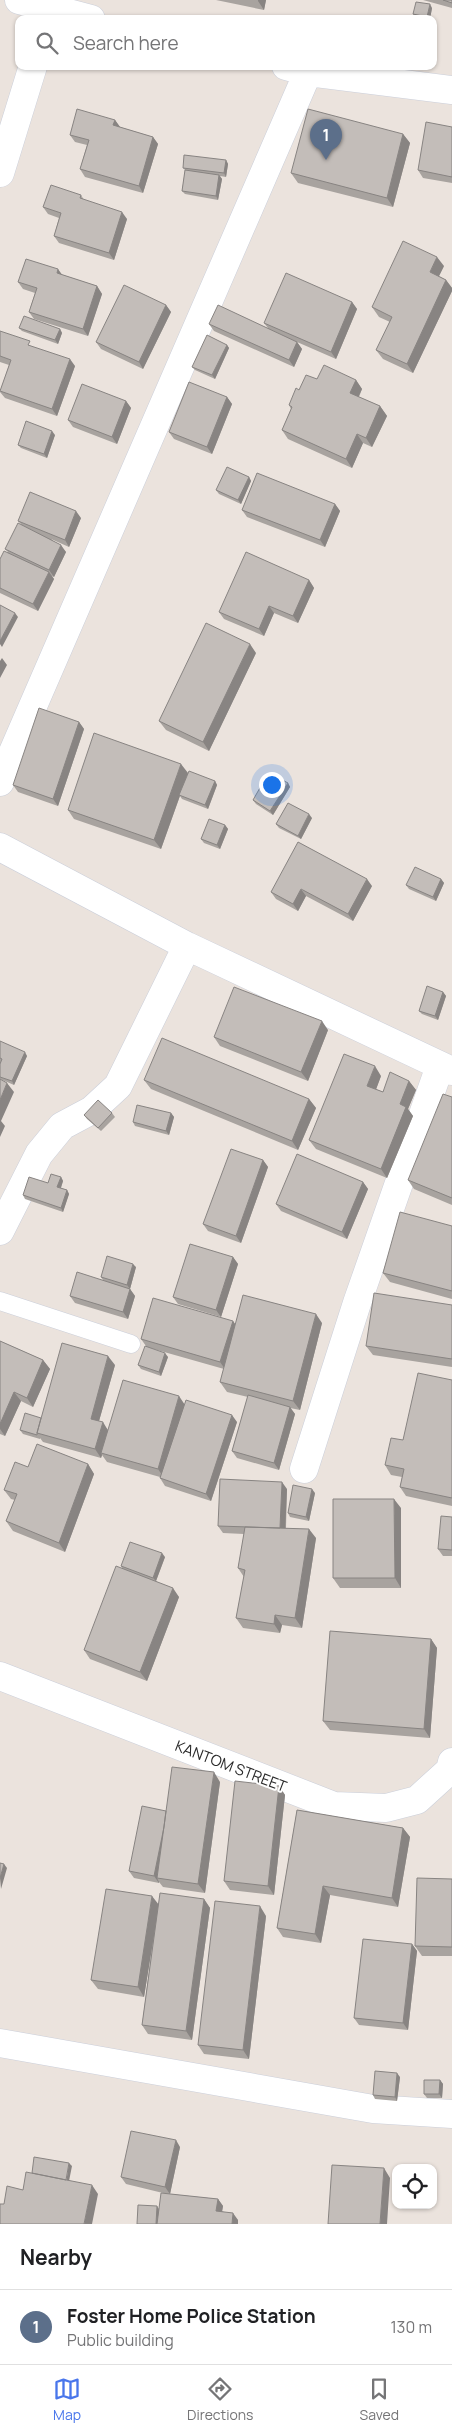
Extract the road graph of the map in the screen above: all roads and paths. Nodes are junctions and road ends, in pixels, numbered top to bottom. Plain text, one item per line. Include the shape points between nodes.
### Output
1 (18, 0) edge
2 (49, 14) edge
3 (32, 70) edge
4 (297, 70) edge
5 (304, 70) edge
6 (452, 90) edge
7 (0, 174) edge
8 (0, 782) edge
9 (0, 847) edge
10 (187, 946) junction
11 (446, 1069) edge
12 (0, 1231) edge
13 (0, 1300) edge
14 (131, 1344) dead end
15 (304, 1469) dead end
16 (0, 1676) edge
17 (451, 1768) edge
18 (0, 2043) edge
19 (452, 2114) edge

1 - 2 street
3 - 7 street
4 - 8 street
5 - 6 street
9 - 10 street
10 - 11 street
10 - 12 street via 118,1086 92,1110 62,1126 39,1154
11 - 15 street via 357,1303
13 - 14 lane
16 - 17 street, KANTOM STREET via 334,1806 386,1808 417,1800
18 - 19 street via 373,2110

